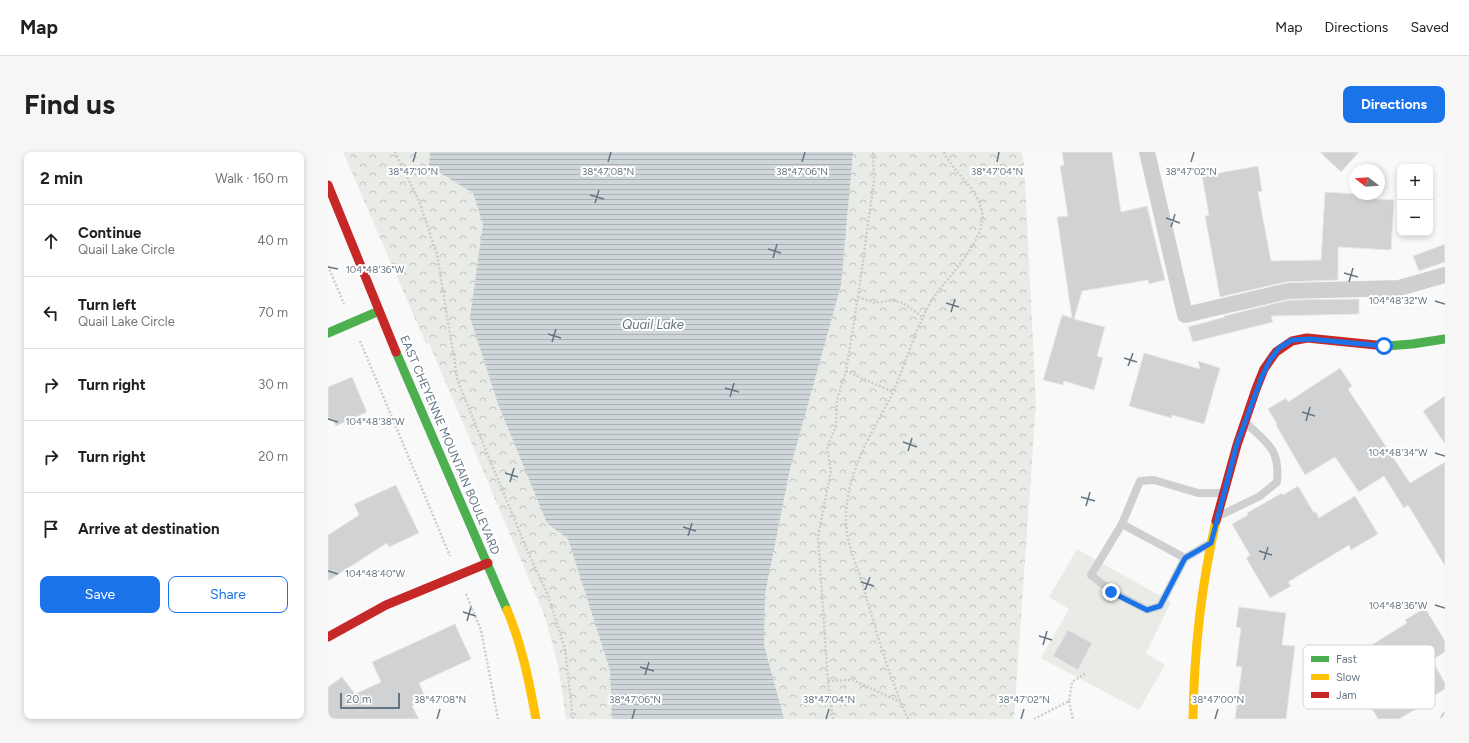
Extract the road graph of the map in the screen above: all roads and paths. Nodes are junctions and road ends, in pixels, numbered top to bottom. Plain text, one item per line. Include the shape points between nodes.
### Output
1 (395, 152) edge
2 (873, 152) edge
3 (944, 152) edge
4 (1147, 152) edge
5 (328, 184) edge
6 (328, 266) edge
7 (1445, 275) edge
8 (858, 297) junction
9 (379, 311) junction
10 (924, 318) junction
11 (352, 323) junction
12 (328, 333) edge
13 (1445, 338) edge
14 (846, 371) junction
15 (893, 392) junction
16 (1245, 422) junction
17 (1223, 492) junction
18 (1217, 518) junction
19 (1122, 524) junction
20 (1211, 543) junction
21 (1185, 558) junction
22 (488, 563) junction
23 (458, 574) junction
24 (328, 637) edge
25 (1086, 674) dead end
26 (828, 681) junction
27 (1069, 701) junction
28 (900, 702) junction
29 (498, 719) edge
30 (536, 719) edge
31 (573, 719) edge
32 (833, 719) edge
33 (908, 719) edge
34 (1034, 719) edge
35 (1073, 719) edge
36 (1193, 719) edge

1 - 31 path via 419,200 437,255 458,382 548,595 565,649
2 - 8 path via 874,181
3 - 10 path via 973,190 982,213 979,236 935,296
4 - 7 street via 1185,315 1288,291 1399,288
5 - 9 street, EAST CHEYENNE MOUNTAIN BOULEVARD
6 - 11 path
8 - 10 path via 875,303 891,300 903,303
8 - 14 path
9 - 11 street
9 - 22 street, EAST CHEYENNE MOUNTAIN BOULEVARD
10 - 15 path
11 - 12 street
11 - 23 path
13 - 16 street via 1415,344 1384,346 1310,339 1292,340 1279,348 1270,360
14 - 15 path
14 - 26 path via 837,400 836,426 827,447 831,472 818,536
15 - 28 path via 853,474 847,507 847,532
16 - 17 street
16 - 18 lane via 1270,446 1278,464 1277,482 1260,496
17 - 18 street
17 - 19 lane via 1198,493 1154,480 1140,481
18 - 20 street
19 - 21 lane
19 - 21 lane via 1091,576 1111,592 1147,610 1160,606
20 - 21 lane
20 - 36 street via 1201,609
22 - 23 street
22 - 30 street, EAST CHEYENNE MOUNTAIN BOULEVARD via 516,631 527,670
23 - 24 street via 386,604
23 - 29 path via 481,630
25 - 27 path via 1072,682
26 - 28 path via 853,680
26 - 32 path
27 - 34 path
27 - 35 path
28 - 33 path

